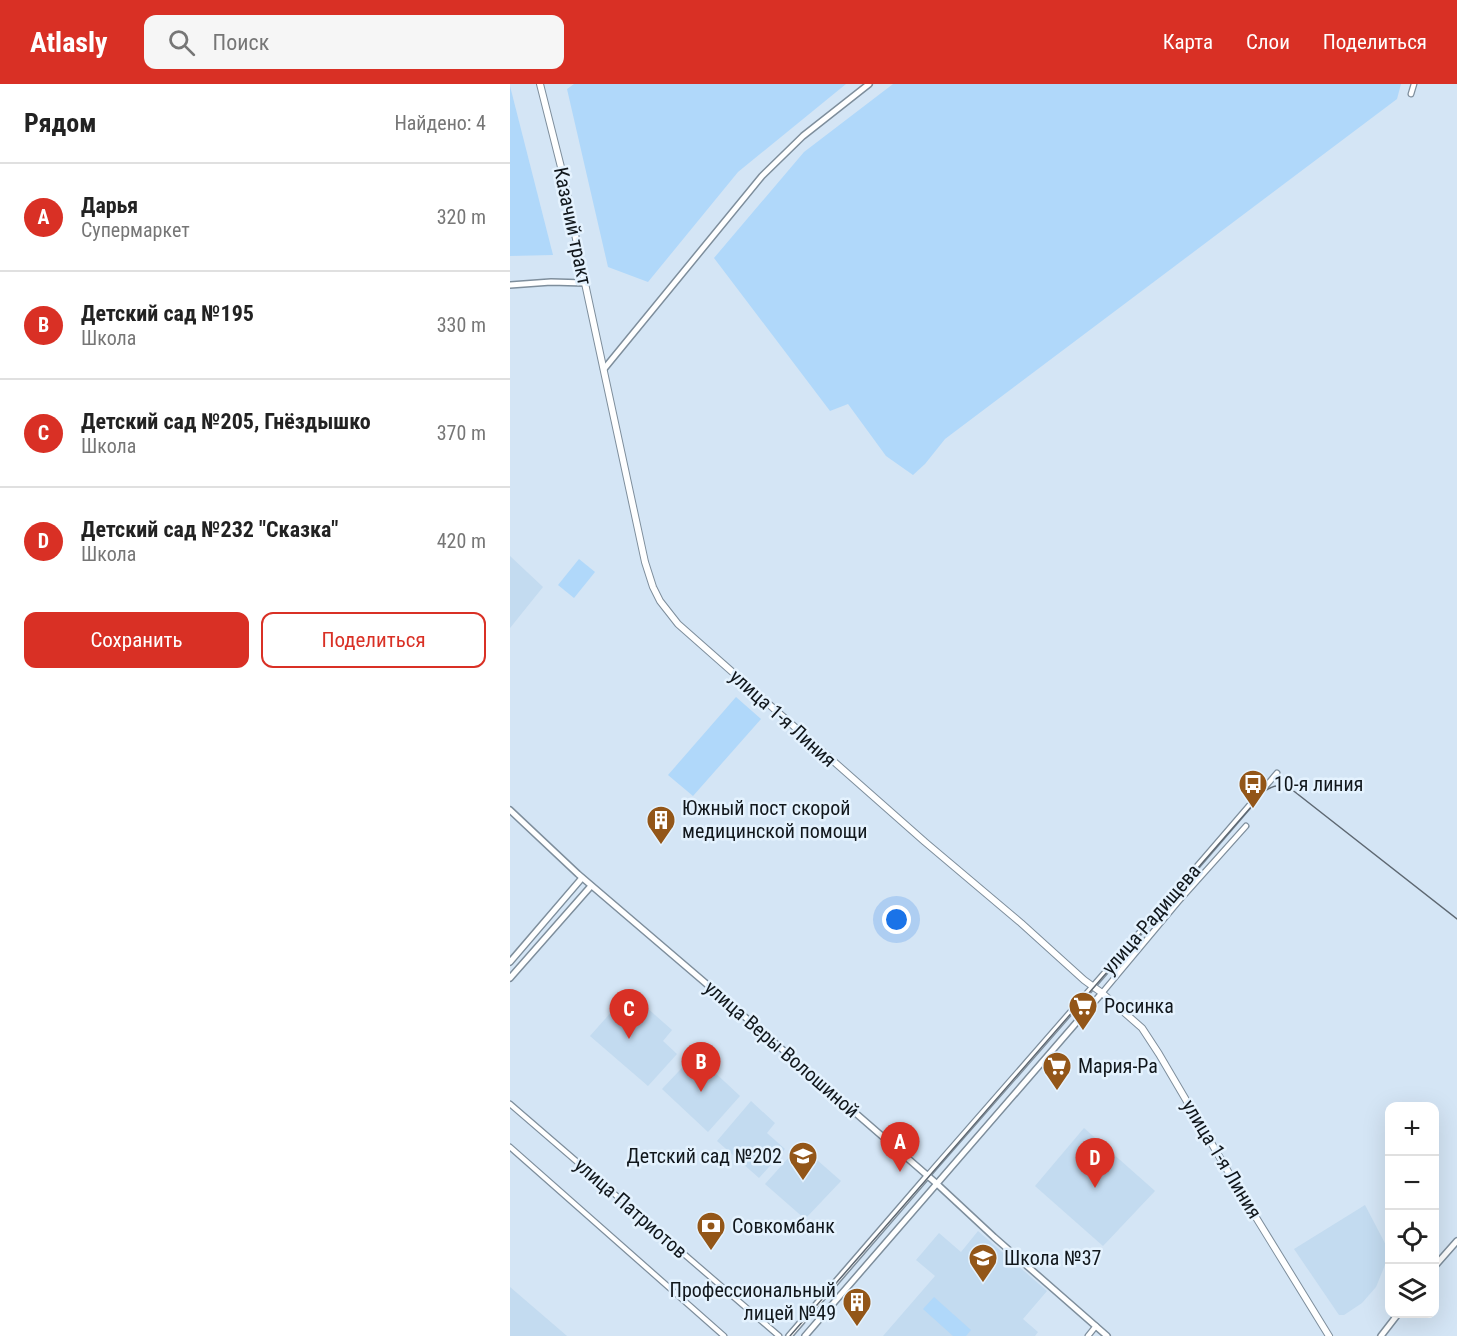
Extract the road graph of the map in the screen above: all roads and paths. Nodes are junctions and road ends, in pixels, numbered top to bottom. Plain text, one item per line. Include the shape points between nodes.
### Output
1 (540, 84) edge
2 (869, 84) edge
3 (1414, 84) edge
4 (1411, 94) dead end
5 (585, 283) junction
6 (510, 285) edge
7 (604, 369) junction
8 (1277, 773) dead end
9 (510, 810) edge
10 (1246, 826) dead end
11 (582, 878) junction
12 (591, 886) junction
13 (530, 940) junction
14 (537, 947) junction
15 (510, 962) edge
16 (510, 978) edge
17 (1092, 986) junction
18 (1102, 993) junction
19 (510, 1104) edge
20 (510, 1147) edge
21 (928, 1176) junction
22 (936, 1183) junction
23 (1457, 1241) edge
24 (1437, 1264) edge
25 (1395, 1318) edge
26 (1096, 1326) junction
27 (724, 1336) edge
28 (779, 1336) edge
29 (789, 1336) edge
30 (805, 1336) edge
31 (1088, 1336) edge
32 (1107, 1336) edge
33 (1329, 1336) edge
34 (1381, 1336) edge

1 - 5 main road, Казачий тракт
2 - 7 street via 803,136 762,176
3 - 4 street
5 - 6 street
5 - 7 main road, Казачий тракт
7 - 17 main road, улица 1-я Линия via 652,587 669,614 769,706
8 - 17 street, улица Радищева
9 - 11 street, улица Веры Волошиной
10 - 18 street
11 - 12 street, улица Веры Волошиной
11 - 13 street
12 - 14 street
12 - 21 street, улица Веры Волошиной
13 - 14 street
13 - 15 street
14 - 16 street
17 - 18 main road, улица 1-я Линия
17 - 21 street, улица Радищева
18 - 22 street, улица Радищева
18 - 33 main road, улица 1-я Линия via 1142,1028 1160,1054
19 - 28 street, улица Патриотов
20 - 27 street, улица Патриотов
21 - 22 street, улица Веры Волошиной
21 - 29 street, улица Радищева
22 - 26 street, улица Веры Волошиной
22 - 30 street, улица Радищева
23 - 24 street
25 - 34 street
26 - 31 street
26 - 32 street, улица Веры Волошиной

